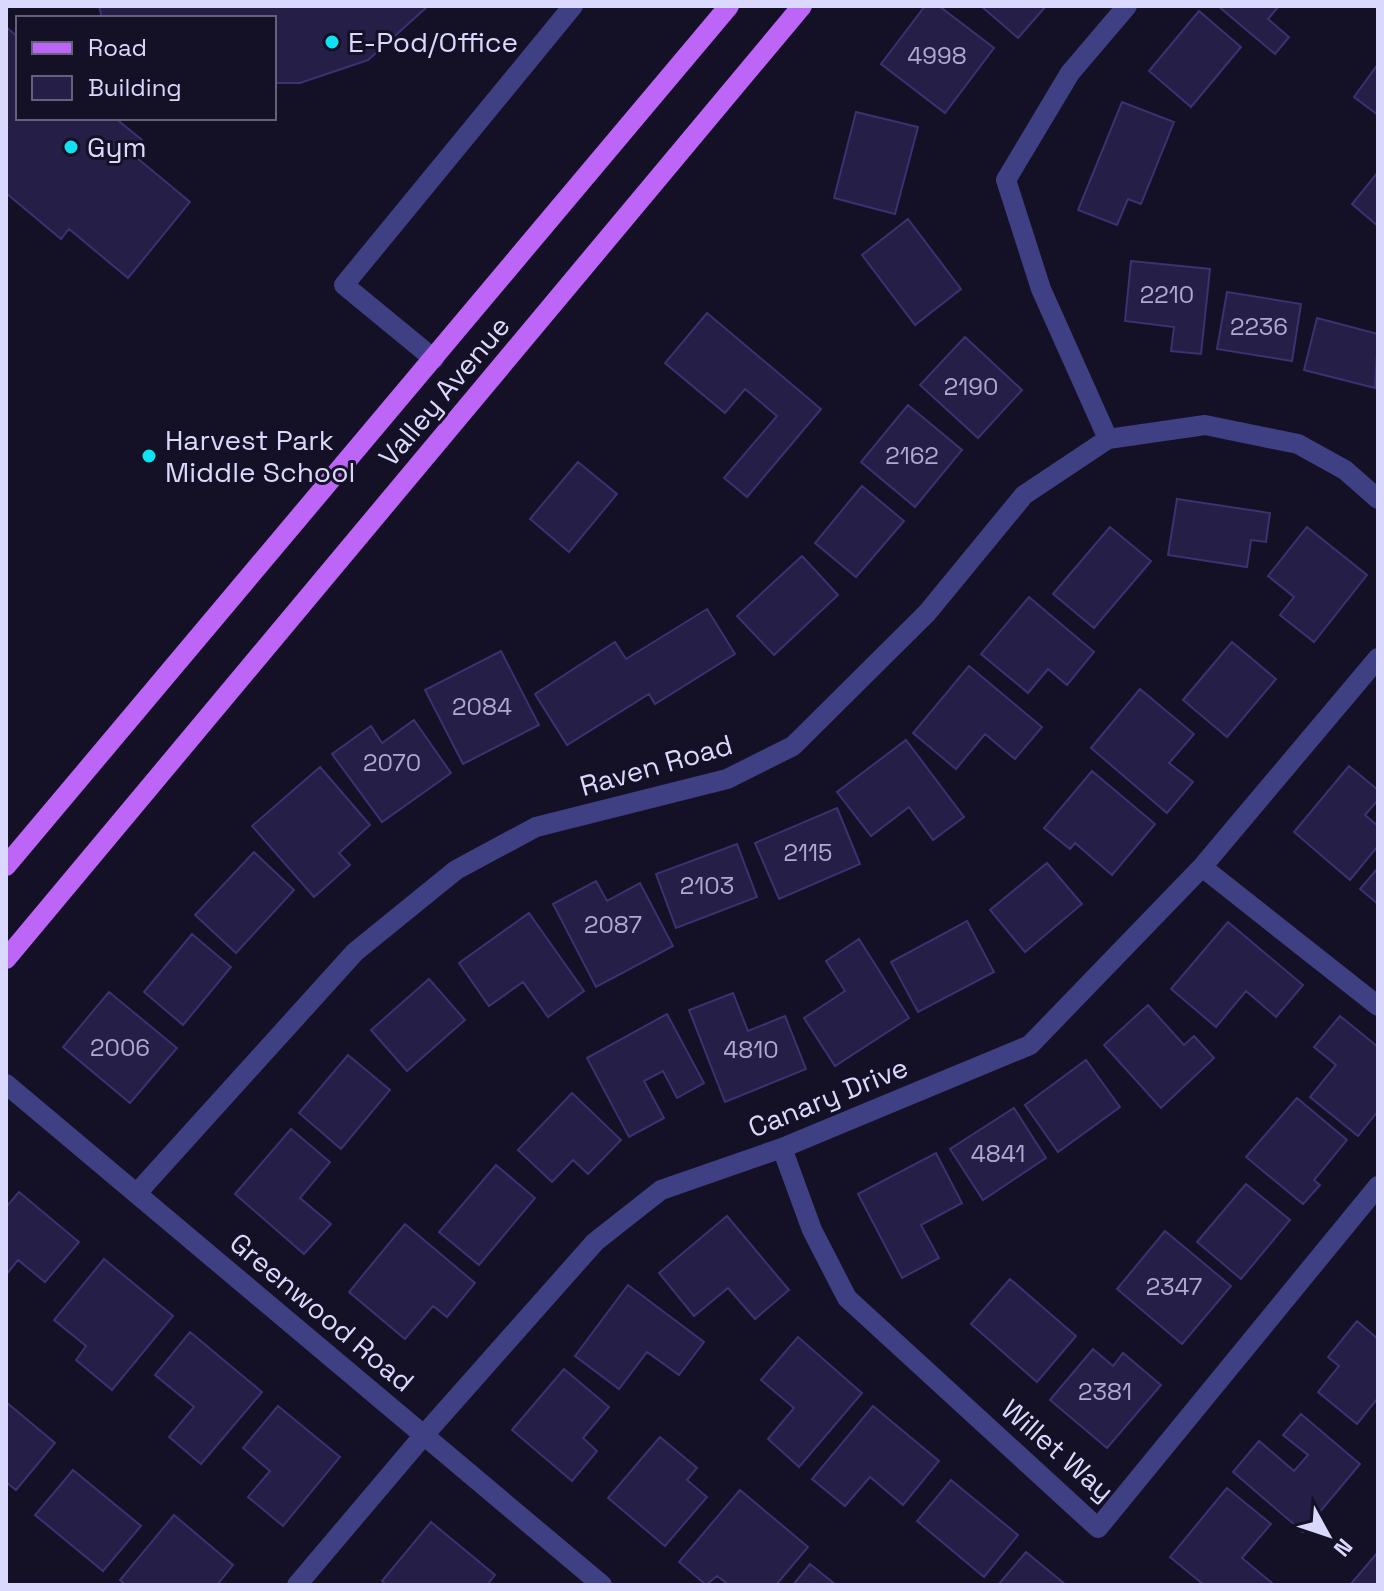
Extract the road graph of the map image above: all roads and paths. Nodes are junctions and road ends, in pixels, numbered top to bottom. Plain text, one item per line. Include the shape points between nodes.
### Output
1 (573, 6) edge
2 (729, 6) edge
3 (802, 6) edge
4 (1127, 6) edge
5 (434, 359) junction
6 (1108, 439) junction
7 (1378, 499) edge
8 (1378, 658) edge
9 (6, 866) edge
10 (1202, 867) junction
11 (6, 959) edge
12 (1378, 1006) edge
13 (6, 1084) edge
14 (782, 1148) junction
15 (1378, 1186) edge
16 (137, 1193) junction
17 (424, 1435) junction
18 (297, 1585) edge
19 (602, 1585) edge

1 - 5 street via 344,285
2 - 5 main road, Valley Avenue
3 - 11 main road, Valley Avenue
4 - 6 street via 1070,73 1006,180 1041,289
5 - 9 main road, Valley Avenue
6 - 7 street, Raven Road via 1205,425 1298,444 1345,470
6 - 16 street, Raven Road via 1024,495 927,613 793,746 727,779 536,827 456,870 355,952
8 - 10 street, Canary Drive
10 - 12 street
10 - 14 street, Canary Drive via 1030,1045
13 - 16 street, Greenwood Road
14 - 15 street, Willet Way via 812,1230 847,1298 1098,1528
14 - 17 street, Canary Drive via 661,1190 595,1242
16 - 17 street, Greenwood Road
17 - 18 street, Canary Drive
17 - 19 street, Greenwood Road

